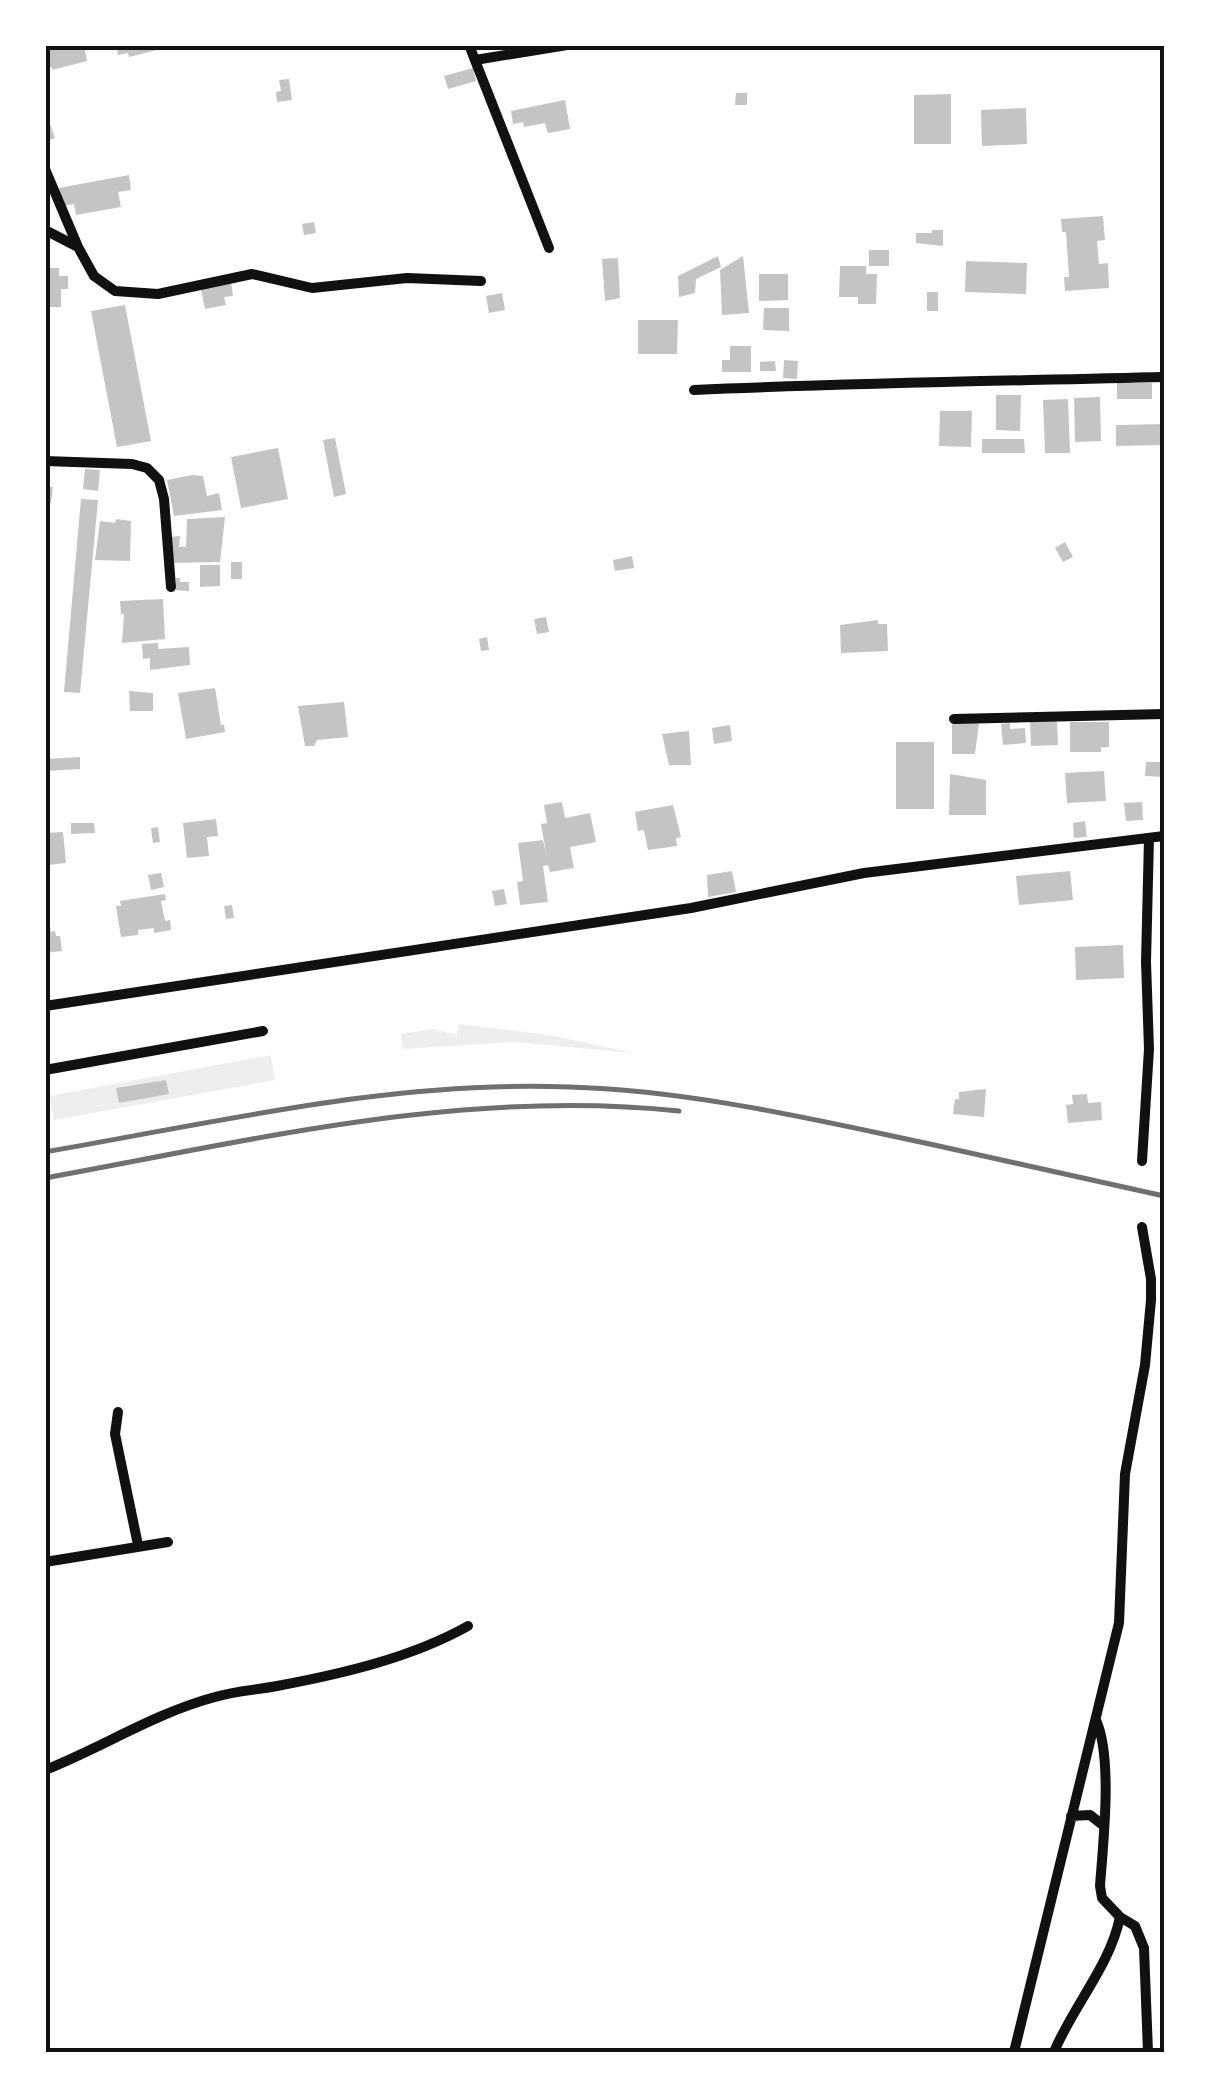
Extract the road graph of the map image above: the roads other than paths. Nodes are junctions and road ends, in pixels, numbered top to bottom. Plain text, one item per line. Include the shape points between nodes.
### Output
1 (469, 45) edge
2 (567, 45) edge
3 (475, 60) junction
4 (45, 168) edge
5 (45, 230) edge
6 (78, 247) junction
7 (548, 248) dead end
8 (481, 281) dead end
9 (1164, 377) edge
10 (694, 390) dead end
11 (45, 461) edge
12 (171, 587) dead end
13 (1164, 714) edge
14 (954, 719) dead end
15 (1164, 836) edge
16 (1150, 838) junction
17 (45, 1006) edge
18 (264, 1031) dead end
19 (45, 1070) edge
20 (1142, 1161) dead end
21 (1142, 1227) dead end
22 (118, 1412) dead end
23 (168, 1542) dead end
24 (138, 1546) junction
25 (45, 1562) edge
26 (468, 1626) dead end
27 (1096, 1720) junction
28 (45, 1770) edge
29 (1071, 1816) junction
30 (1104, 1827) junction
31 (1120, 1916) junction
32 (1014, 2052) edge
33 (1054, 2052) edge
34 (1148, 2052) edge

1 - 3 street
2 - 3 street
3 - 7 street
4 - 6 street
5 - 6 street
6 - 8 street via 94,276 130,295 252,274 312,288 407,278
9 - 10 street
11 - 12 street via 132,464 159,480
13 - 14 street
15 - 16 street
16 - 17 street via 864,873 691,908
16 - 20 street
18 - 19 street
21 - 27 street via 1151,1279 1145,1365 1125,1474 1119,1623
22 - 24 street via 115,1434
23 - 24 street
24 - 25 street
26 - 28 street via 368,1665 218,1696 157,1716
27 - 29 street
27 - 30 street
29 - 30 street via 1090,1815
29 - 32 street
30 - 31 street via 1102,1898
31 - 33 street
31 - 34 street via 1135,1926 1144,1948

